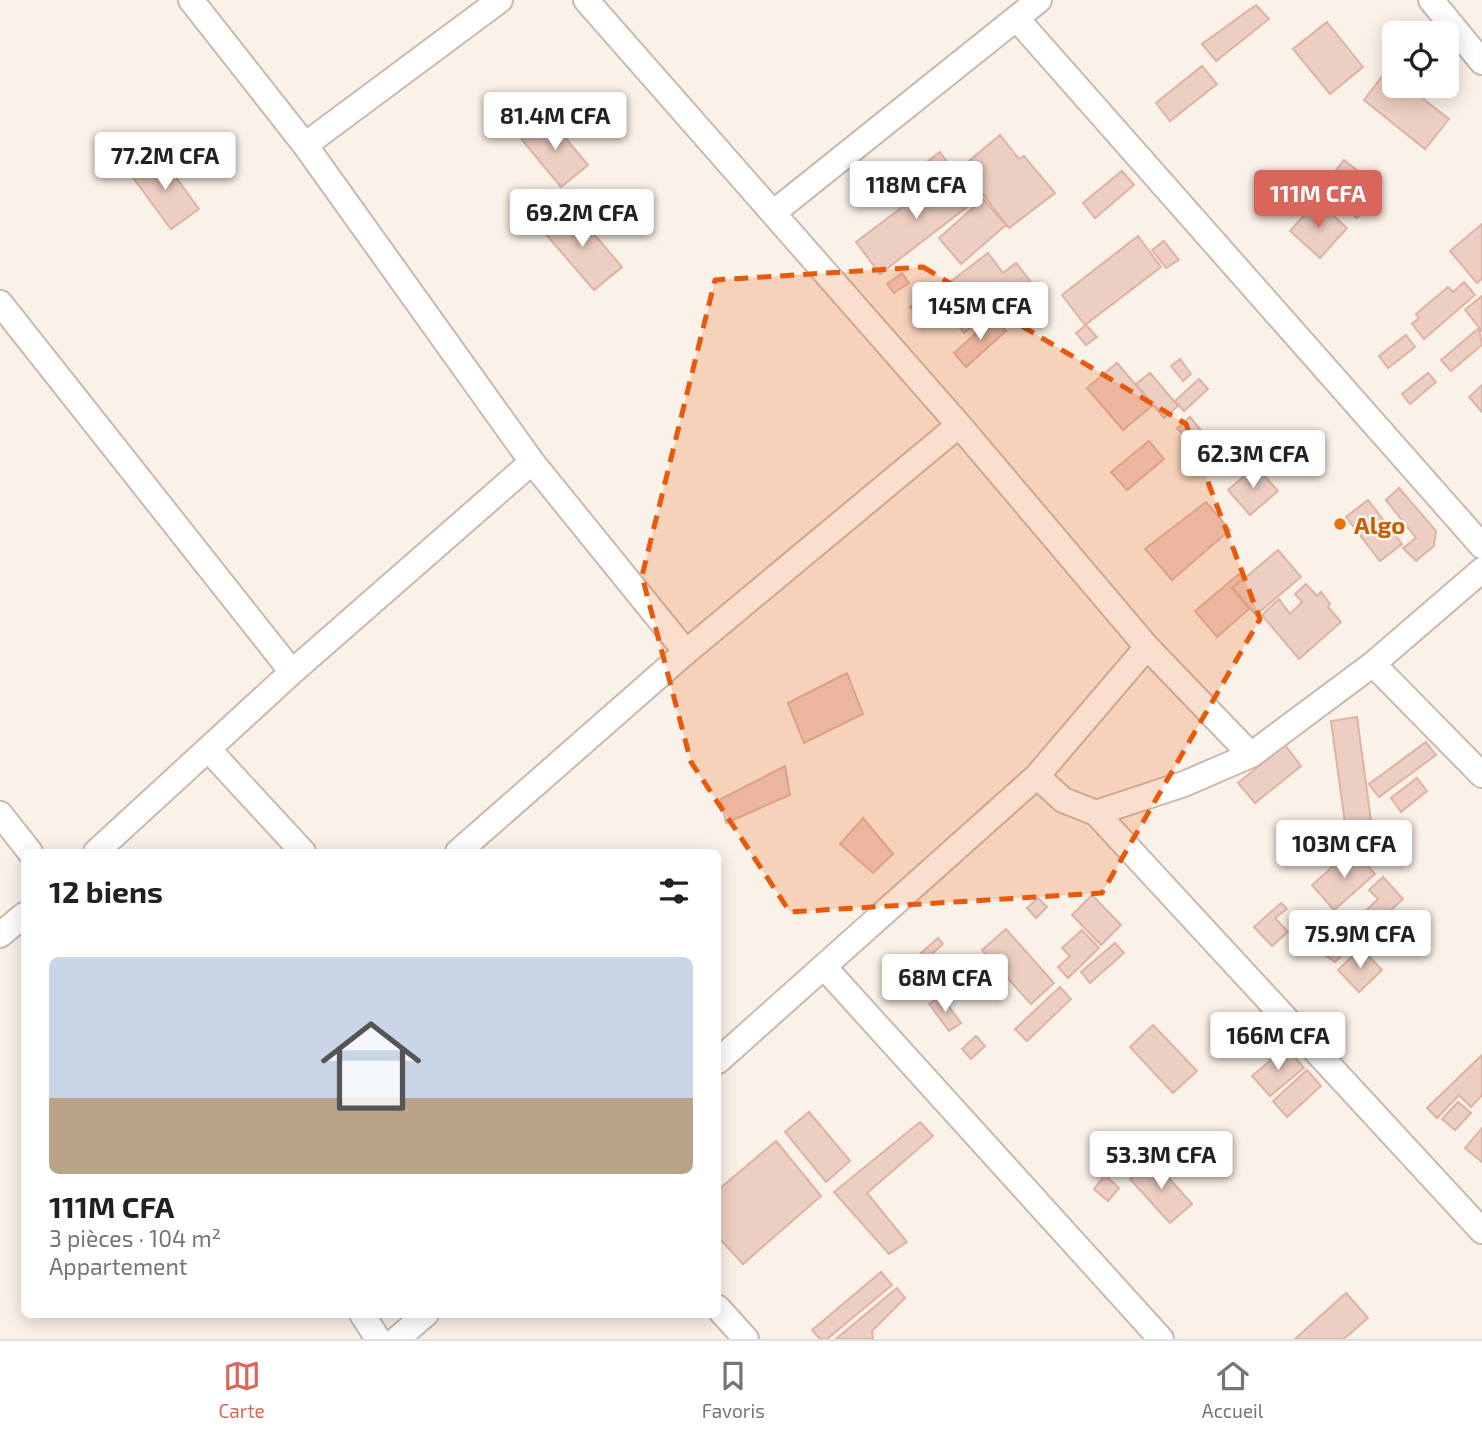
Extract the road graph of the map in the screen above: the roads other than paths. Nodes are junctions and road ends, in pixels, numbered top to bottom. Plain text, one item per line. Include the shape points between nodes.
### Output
1 (191, 0) edge
2 (500, 0) edge
3 (586, 0) edge
4 (1039, 0) edge
5 (1431, 0) edge
6 (1017, 19) junction
7 (1482, 62) edge
8 (305, 145) junction
9 (773, 213) junction
10 (0, 303) edge
11 (959, 425) junction
12 (532, 462) junction
13 (1482, 546) edge
14 (1482, 570) edge
15 (1147, 647) junction
16 (686, 652) junction
17 (1374, 664) junction
18 (292, 672) junction
19 (208, 749) junction
20 (1251, 754) junction
21 (1482, 775) edge
22 (1037, 776) junction
23 (1096, 813) junction
24 (0, 814) edge
25 (28, 849) edge
26 (99, 849) edge
27 (300, 849) edge
28 (461, 849) edge
29 (21, 918) edge
30 (0, 935) edge
31 (825, 968) junction
32 (721, 1058) edge
33 (1482, 1231) edge
34 (721, 1311) edge
35 (365, 1318) edge
36 (421, 1318) edge
37 (378, 1339) edge
38 (397, 1339) edge
39 (746, 1339) edge
40 (1161, 1339) edge

1 - 8 street
2 - 8 street
3 - 9 street
4 - 6 street
5 - 7 street
6 - 9 street
6 - 13 street
8 - 12 street
9 - 11 street
10 - 18 street
11 - 15 street
11 - 16 street
12 - 16 street
12 - 18 street
14 - 17 street
15 - 20 street
15 - 22 street
16 - 28 street
17 - 20 street
17 - 21 street
18 - 19 street
19 - 26 street
19 - 27 street
20 - 23 street via 1184,784
22 - 23 street via 1063,800
22 - 31 street
23 - 33 street
24 - 25 street
29 - 30 street
31 - 32 street
31 - 40 street
34 - 39 street
35 - 37 street
36 - 38 street

